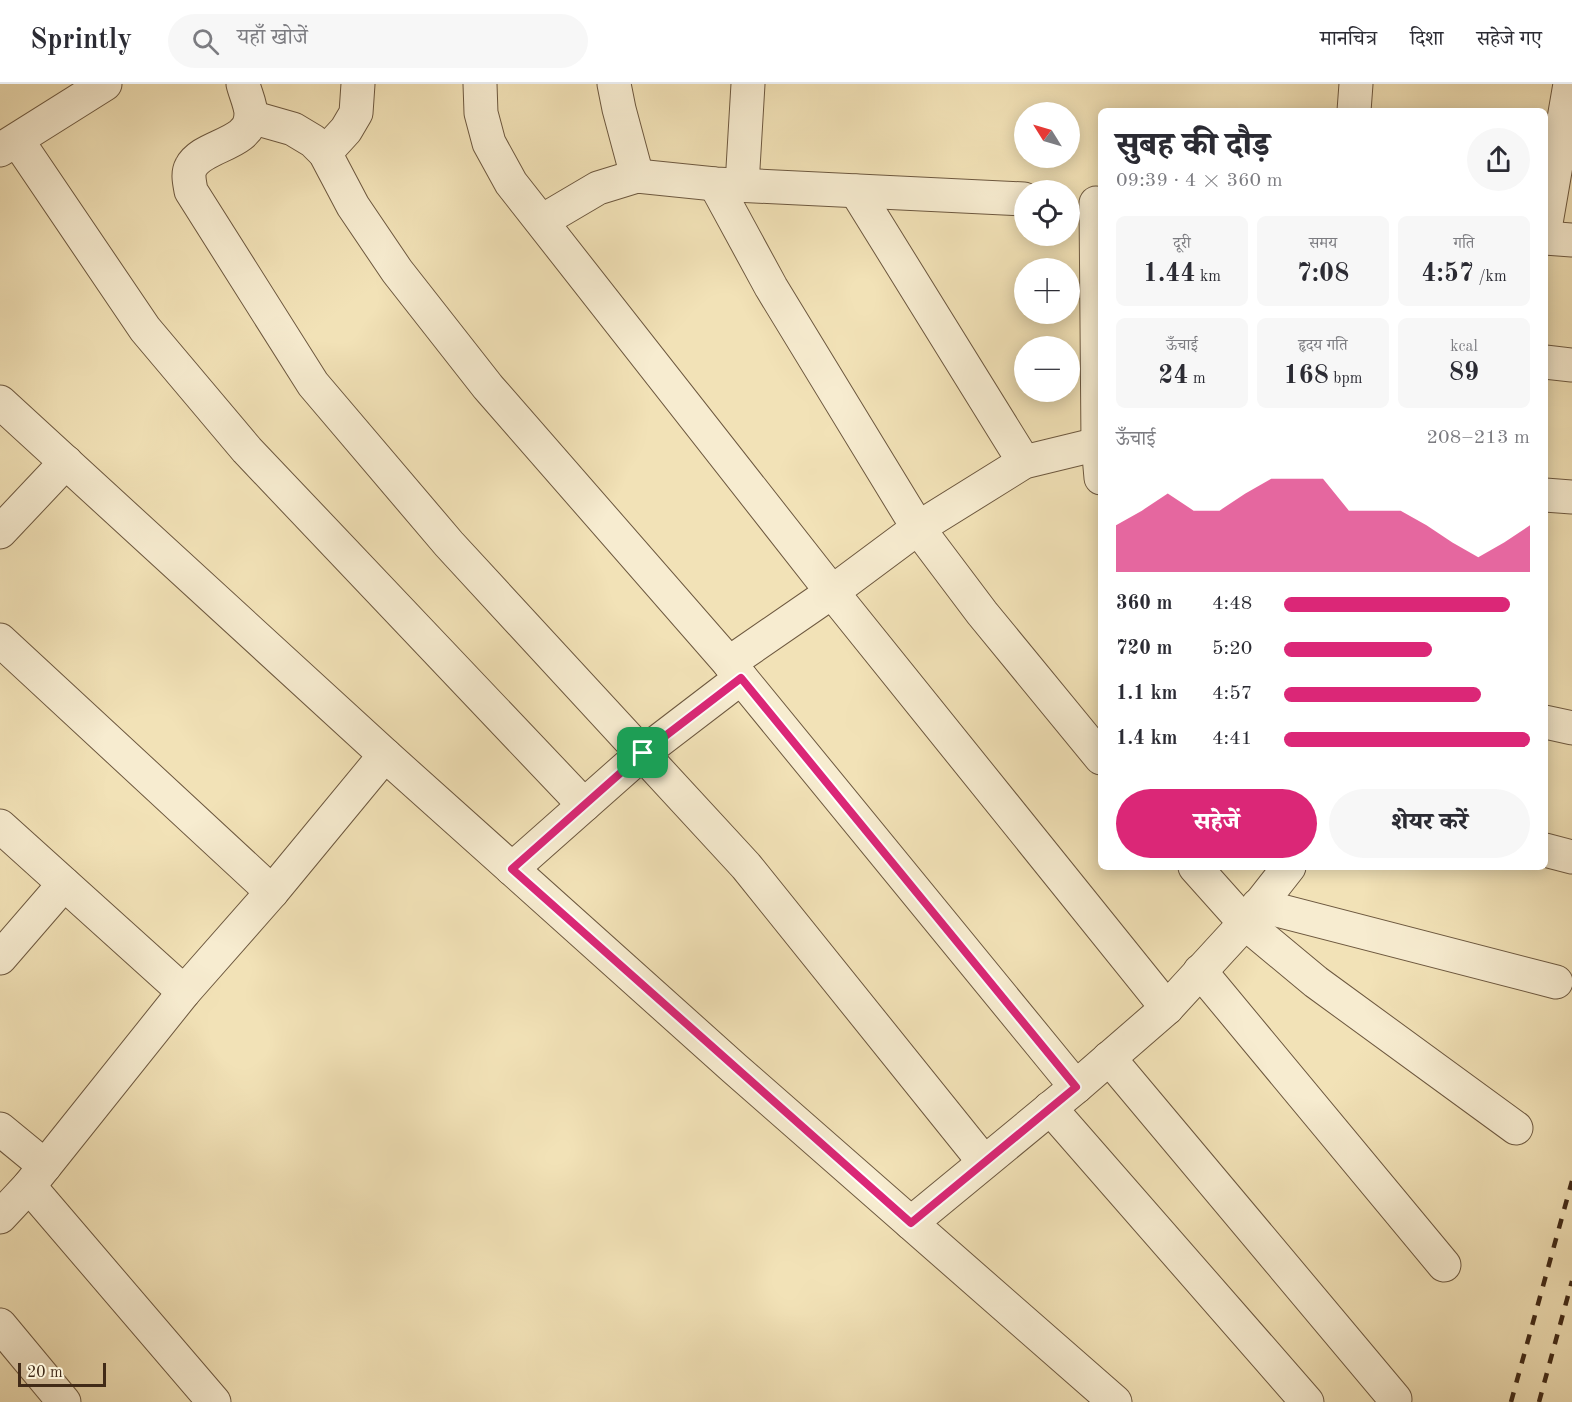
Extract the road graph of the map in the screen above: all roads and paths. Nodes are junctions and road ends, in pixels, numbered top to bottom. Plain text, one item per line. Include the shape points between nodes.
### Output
1 (105, 84) edge
2 (243, 84) edge
3 (358, 84) edge
4 (480, 84) edge
5 (615, 84) edge
6 (748, 84) edge
7 (1356, 84) edge
8 (1570, 98) edge
9 (1354, 108) edge
10 (251, 117) junction
11 (8, 145) edge
12 (325, 153) junction
13 (638, 176) junction
14 (729, 184) junction
15 (856, 191) junction
16 (1014, 199) edge
17 (1089, 202) edge
18 (1548, 213) edge
19 (542, 221) junction
20 (1548, 238) edge
21 (1572, 240) edge
22 (1548, 362) edge
23 (1572, 365) edge
24 (0, 402) edge
25 (1098, 444) joint
26 (66, 462) junction
27 (1024, 462) junction
28 (1548, 495) edge
29 (1572, 497) edge
30 (918, 528) junction
31 (0, 532) edge
32 (832, 592) junction
33 (0, 640) edge
34 (735, 670) junction
35 (1548, 723) edge
36 (1572, 728) edge
37 (643, 753) junction
38 (1098, 754) edge
39 (385, 755) junction
40 (584, 805) junction
41 (0, 826) edge
42 (1548, 851) edge
43 (1572, 857) edge
44 (512, 869) junction
45 (1205, 870) edge
46 (64, 884) junction
47 (1265, 889) edge
48 (272, 891) junction
49 (0, 958) edge
50 (1200, 971) junction
51 (1556, 982) dead end
52 (184, 992) junction
53 (1167, 1008) junction
54 (1109, 1058) junction
55 (1076, 1087) junction
56 (1050, 1108) junction
57 (1516, 1128) dead end
58 (0, 1129) edge
59 (984, 1162) junction
60 (37, 1176) junction
61 (0, 1216) edge
62 (911, 1223) junction
63 (1444, 1265) dead end
64 (0, 1326) edge
65 (1395, 1399) dead end
66 (64, 1402) edge
67 (214, 1402) edge
68 (1115, 1402) edge
69 (1307, 1402) edge

1 - 11 street
2 - 10 street
3 - 12 street via 356,113
4 - 19 street via 481,113 489,143 512,183
5 - 13 street
6 - 14 street
7 - 9 street
8 - 18 street
10 - 12 street via 293,129
10 - 37 street via 236,139 206,153 191,167 191,191 313,384 450,544
11 - 40 street via 145,329 247,450
12 - 34 street via 352,206 397,271 488,387
13 - 14 street
13 - 19 street via 598,188
14 - 15 street
14 - 30 street via 771,287
15 - 16 street
15 - 27 street
17 - 25 street
19 - 32 street
20 - 21 street
22 - 23 street
24 - 26 street
25 - 27 street
26 - 31 street
26 - 39 street
27 - 30 street
28 - 29 street
30 - 32 street
30 - 38 street via 982,614
32 - 34 street
32 - 53 street
33 - 48 street
34 - 37 street
34 - 55 street
35 - 36 street
37 - 40 street
37 - 59 street via 746,866
39 - 44 street
39 - 48 street
40 - 44 street
41 - 46 street
42 - 43 street
44 - 62 street
45 - 47 street
46 - 49 street
46 - 52 street
47 - 50 street
47 - 51 street
47 - 57 street via 1316,982
48 - 52 street
50 - 53 street
50 - 63 street
52 - 60 street
53 - 54 street
54 - 55 street
54 - 65 street
55 - 56 street
56 - 59 street
56 - 69 street
58 - 60 street
59 - 62 street
60 - 61 street
60 - 67 street
62 - 68 street
64 - 66 street

